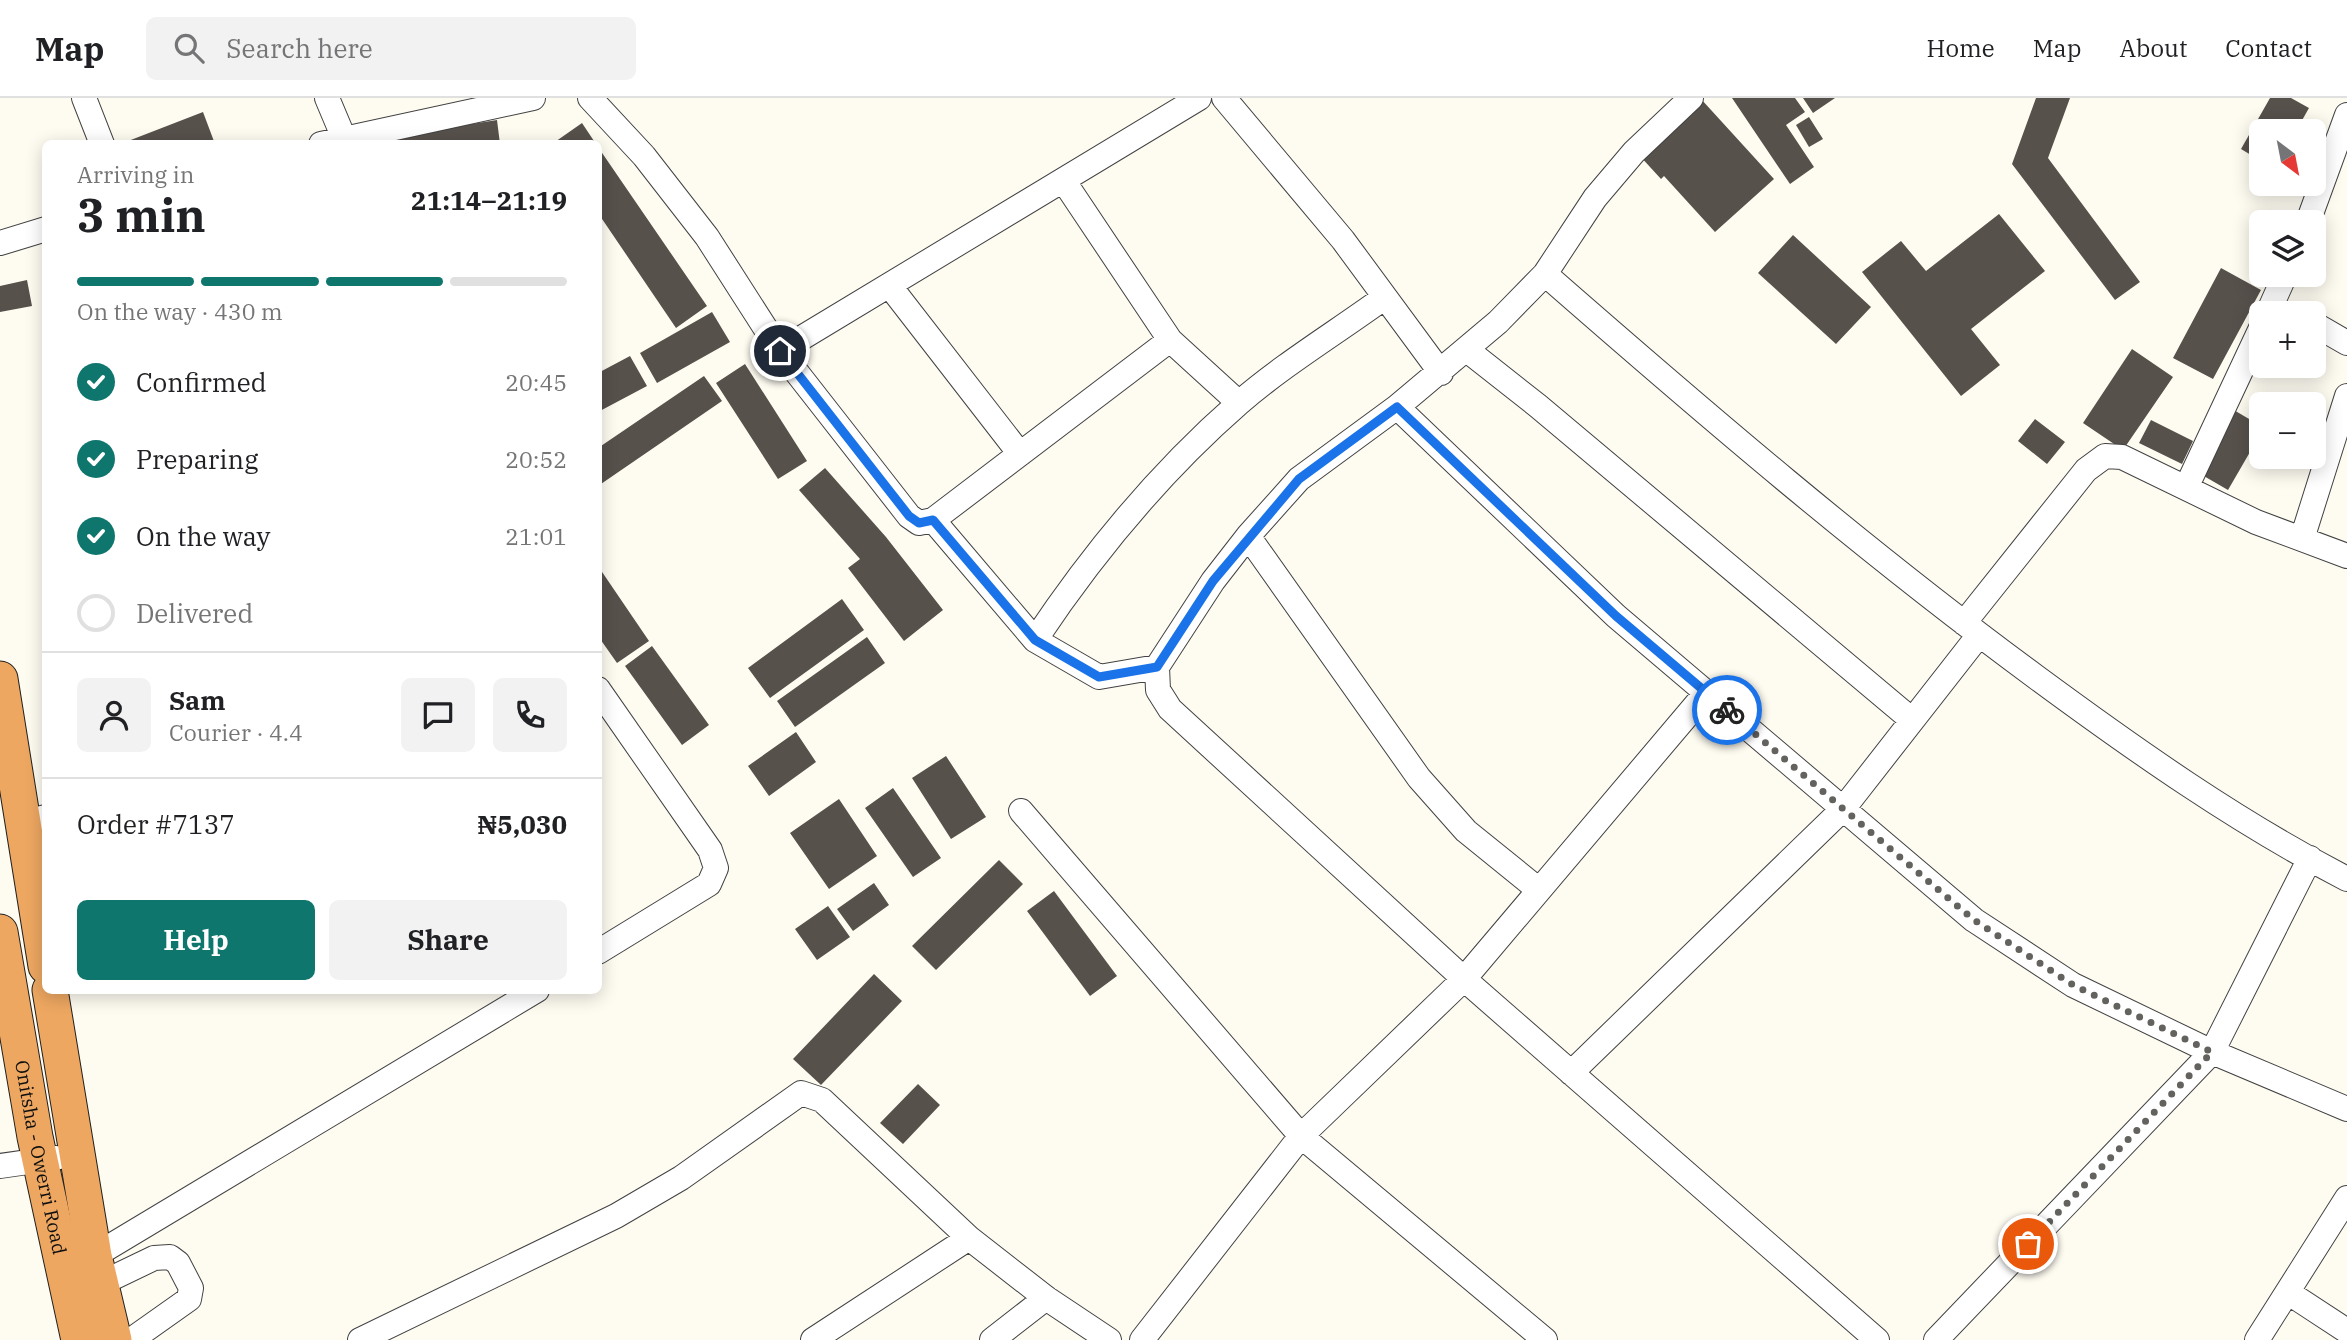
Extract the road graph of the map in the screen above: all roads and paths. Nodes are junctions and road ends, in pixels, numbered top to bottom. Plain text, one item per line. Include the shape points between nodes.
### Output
1 (84, 98) edge
2 (327, 98) edge
3 (533, 98) edge
4 (590, 98) edge
5 (1199, 98) edge
6 (1224, 98) edge
7 (1691, 98) edge
8 (2347, 115) edge
9 (100, 140) edge
10 (330, 140) edge
11 (335, 140) edge
12 (1063, 180) junction
13 (2312, 210) edge
14 (42, 230) edge
15 (0, 243) edge
16 (1545, 274) junction
17 (888, 285) junction
18 (1385, 297) junction
19 (2326, 331) edge
20 (1170, 340) junction
21 (2347, 343) edge
22 (1467, 350) junction
23 (780, 351) junction
24 (2249, 354) edge
25 (1441, 373) junction
26 (2347, 396) edge
27 (1239, 402) junction
28 (1397, 407) junction
29 (1020, 454) junction
30 (2186, 488) junction
31 (933, 520) junction
32 (1248, 536) junction
33 (2302, 539) junction
34 (2347, 555) edge
35 (1971, 629) junction
36 (1035, 640) junction
37 (1157, 667) junction
38 (0, 679) edge
39 (1706, 693) junction
40 (602, 695) edge
41 (1912, 720) junction
42 (1843, 809) junction
43 (1021, 811) dead end
44 (33, 820) edge
45 (2310, 858) junction
46 (2347, 879) edge
47 (1539, 890) junction
48 (41, 914) edge
49 (602, 950) edge
50 (1, 954) edge
51 (1464, 979) junction
52 (51, 994) edge
53 (525, 994) edge
54 (2212, 1052) junction
55 (62, 1063) junction
56 (23, 1072) junction
57 (1571, 1073) junction
58 (2347, 1109) edge
59 (1301, 1136) junction
60 (78, 1156) junction
61 (40, 1160) junction
62 (0, 1166) edge
63 (2347, 1198) edge
64 (969, 1238) junction
65 (97, 1270) junction
66 (2289, 1293) junction
67 (1046, 1298) junction
68 (2347, 1331) edge
69 (79, 1340) edge
70 (114, 1340) edge
71 (131, 1340) edge
72 (360, 1340) edge
73 (813, 1340) edge
74 (992, 1340) edge
75 (1109, 1340) edge
76 (1142, 1340) edge
77 (1545, 1340) edge
78 (1877, 1340) edge
79 (1936, 1340) edge
80 (2257, 1340) edge

1 - 9 street
2 - 10 street
3 - 11 street
4 - 23 street via 644,156 707,237
5 - 12 street
6 - 18 street
7 - 16 street via 1634,152 1595,198
8 - 13 street
12 - 17 street
12 - 20 street
14 - 15 street
16 - 22 street
16 - 35 street via 1739,444
17 - 23 street
17 - 29 street
18 - 25 street
18 - 27 street
19 - 21 street
20 - 27 street
20 - 29 street
22 - 25 street
22 - 41 street
23 - 31 street via 909,516 919,523
24 - 30 street
25 - 28 street
26 - 33 street
27 - 36 street via 1144,497 1076,578
28 - 32 street via 1299,479
28 - 39 street via 1616,616
29 - 31 street
30 - 33 street
30 - 35 street via 2122,457 2105,456 2086,470
31 - 36 street
32 - 37 street
32 - 47 street via 1419,778 1466,831
33 - 34 street
35 - 41 street
35 - 45 street via 2144,757
36 - 37 street via 1099,677
37 - 51 street via 1158,690 1170,709
38 - 44 highway
39 - 42 street
39 - 47 street
40 - 49 street via 710,850 716,868 709,884
41 - 42 street
42 - 54 street via 1974,920 2073,985
42 - 57 street
43 - 59 street
44 - 48 highway
45 - 46 street
45 - 54 street
47 - 51 street
50 - 56 highway, Onitsha - Owerri Road
51 - 57 street
51 - 59 street
52 - 55 highway, Onitsha - Owerri Road
53 - 65 street
54 - 58 street
54 - 79 street
55 - 56 highway
55 - 60 highway, Onitsha - Owerri Road
56 - 61 highway, Onitsha - Owerri Road
57 - 78 street
59 - 76 street
59 - 77 street
60 - 61 street
60 - 65 highway, Onitsha - Owerri Road
61 - 62 street
61 - 69 highway, Onitsha - Owerri Road
63 - 66 street
64 - 67 street
64 - 72 street via 822,1100 801,1093 681,1178 617,1216
64 - 73 street
65 - 70 highway, Onitsha - Owerri Road
65 - 71 street via 170,1257 191,1288 189,1299
66 - 68 street
66 - 80 street
67 - 74 street
67 - 75 street

